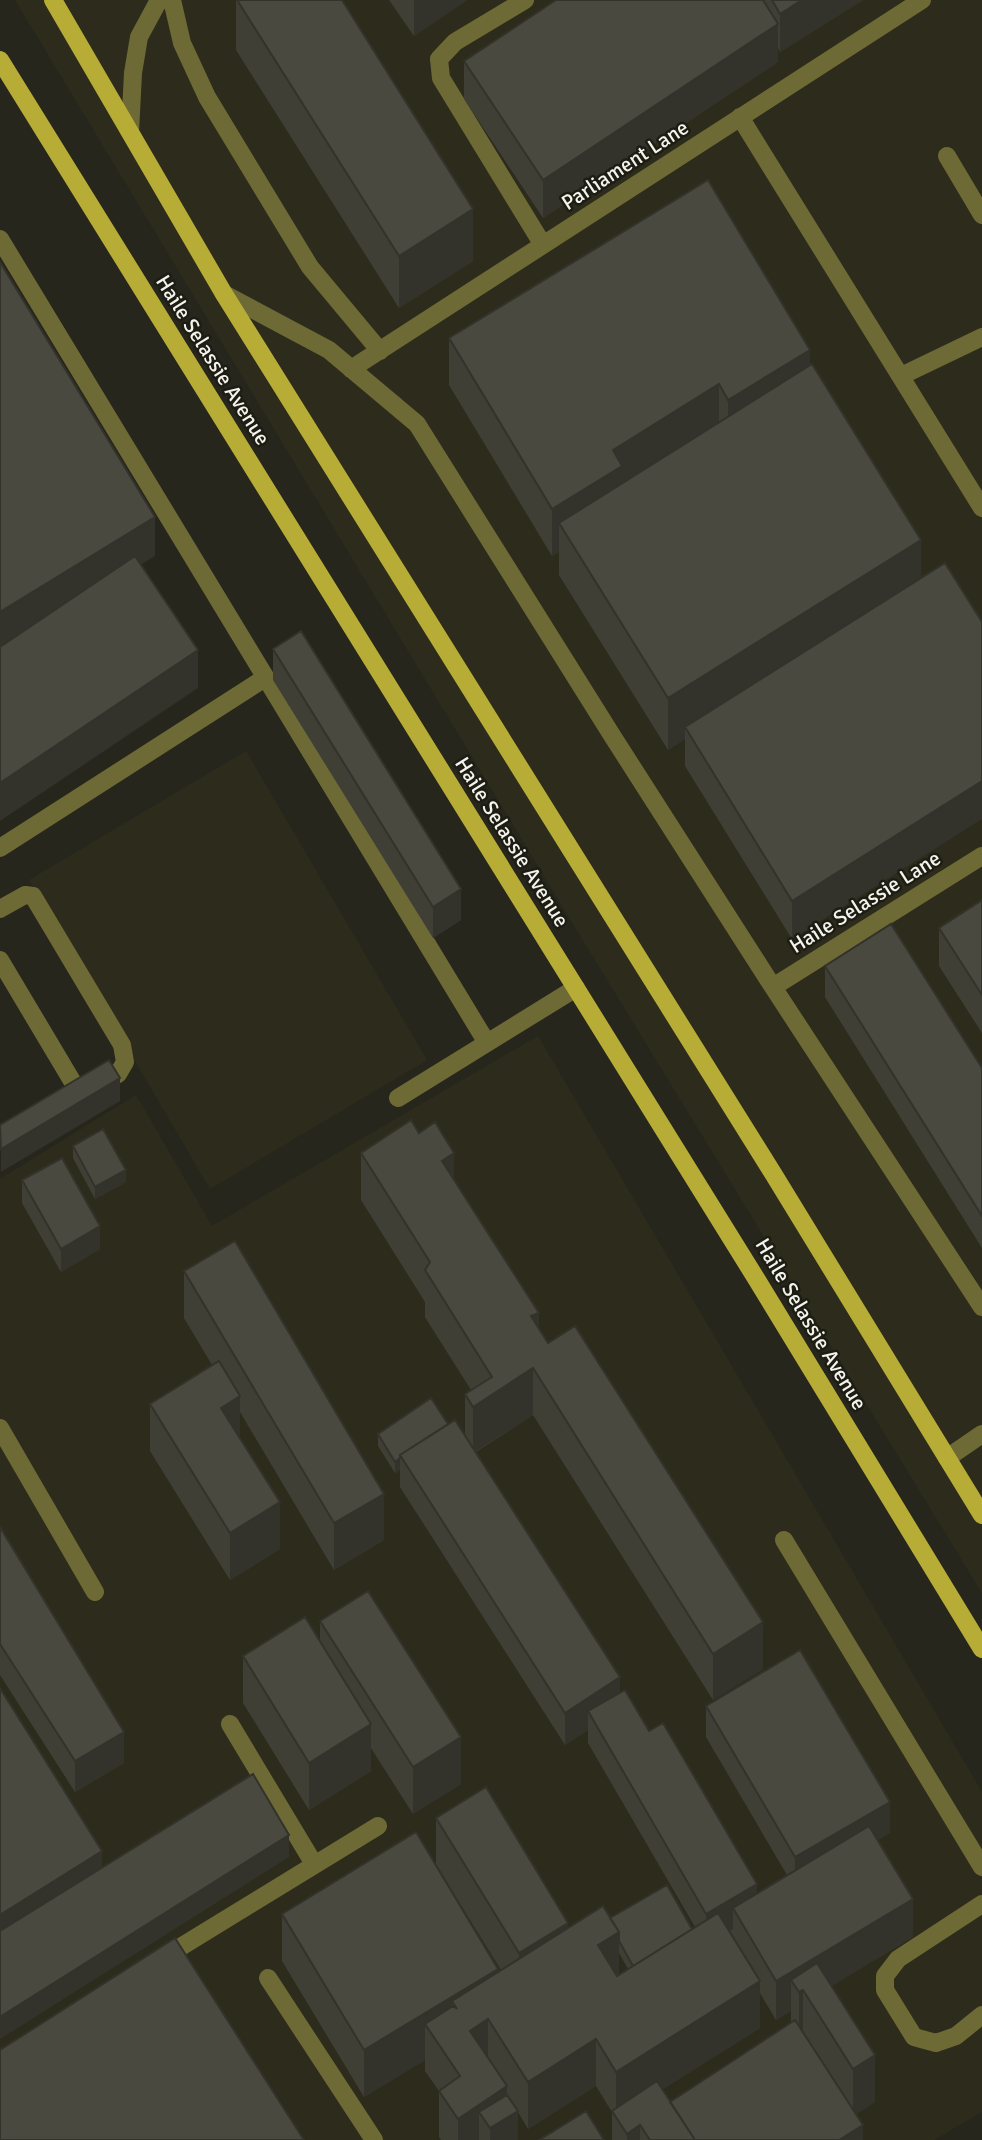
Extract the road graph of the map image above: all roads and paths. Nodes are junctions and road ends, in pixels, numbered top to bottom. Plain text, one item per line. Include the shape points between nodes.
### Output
1 (53, 0) edge
2 (159, 0) edge
3 (172, 0) edge
4 (525, 0) edge
5 (922, 0) edge
6 (0, 60) edge
7 (740, 117) junction
8 (130, 132) junction
9 (947, 156) dead end
10 (982, 215) edge
11 (0, 239) edge
12 (543, 245) junction
13 (224, 294) junction
14 (982, 337) edge
15 (380, 351) junction
16 (351, 369) junction
17 (901, 376) junction
18 (982, 508) edge
19 (265, 678) junction
20 (0, 848) edge
21 (982, 856) edge
22 (0, 909) edge
23 (0, 960) edge
24 (773, 987) junction
25 (576, 988) junction
26 (486, 1043) junction
27 (398, 1098) dead end
28 (982, 1307) edge
29 (0, 1428) edge
30 (982, 1434) edge
31 (947, 1458) junction
32 (982, 1515) edge
33 (784, 1540) dead end
34 (94, 1592) dead end
35 (982, 1649) edge
36 (230, 1724) dead end
37 (378, 1826) dead end
38 (976, 1839) edge
39 (314, 1864) junction
40 (982, 1867) edge
41 (982, 1904) edge
42 (151, 1965) edge
43 (268, 1978) dead end
44 (982, 2015) edge
45 (374, 2140) edge

1 - 8 main road
2 - 8 street via 139,37
3 - 15 street via 182,43 207,97 310,267
4 - 12 street via 455,42 439,60 441,78
5 - 7 street, Parliament Lane
6 - 25 main road, Haile Selassie Avenue
7 - 12 street, Parliament Lane
7 - 17 street
8 - 13 main road
9 - 10 street
11 - 19 street
12 - 15 street, Parliament Lane
13 - 16 street via 329,350
13 - 31 main road
14 - 17 street
15 - 16 street, Parliament Lane
16 - 24 street via 417,424
17 - 18 street
19 - 20 street
19 - 26 street
21 - 24 street, Haile Selassie Lane
22 - 23 street via 33,895 122,1045 125,1062 118,1074 75,1100
24 - 28 street
25 - 26 street
25 - 35 main road, Haile Selassie Avenue
26 - 27 street
29 - 34 street
30 - 31 street
31 - 32 main road
33 - 38 street
36 - 39 street
37 - 39 street
38 - 40 street
39 - 42 street
41 - 44 street via 898,1959 886,1976 885,1990 914,2037 936,2043 956,2036
43 - 45 street

